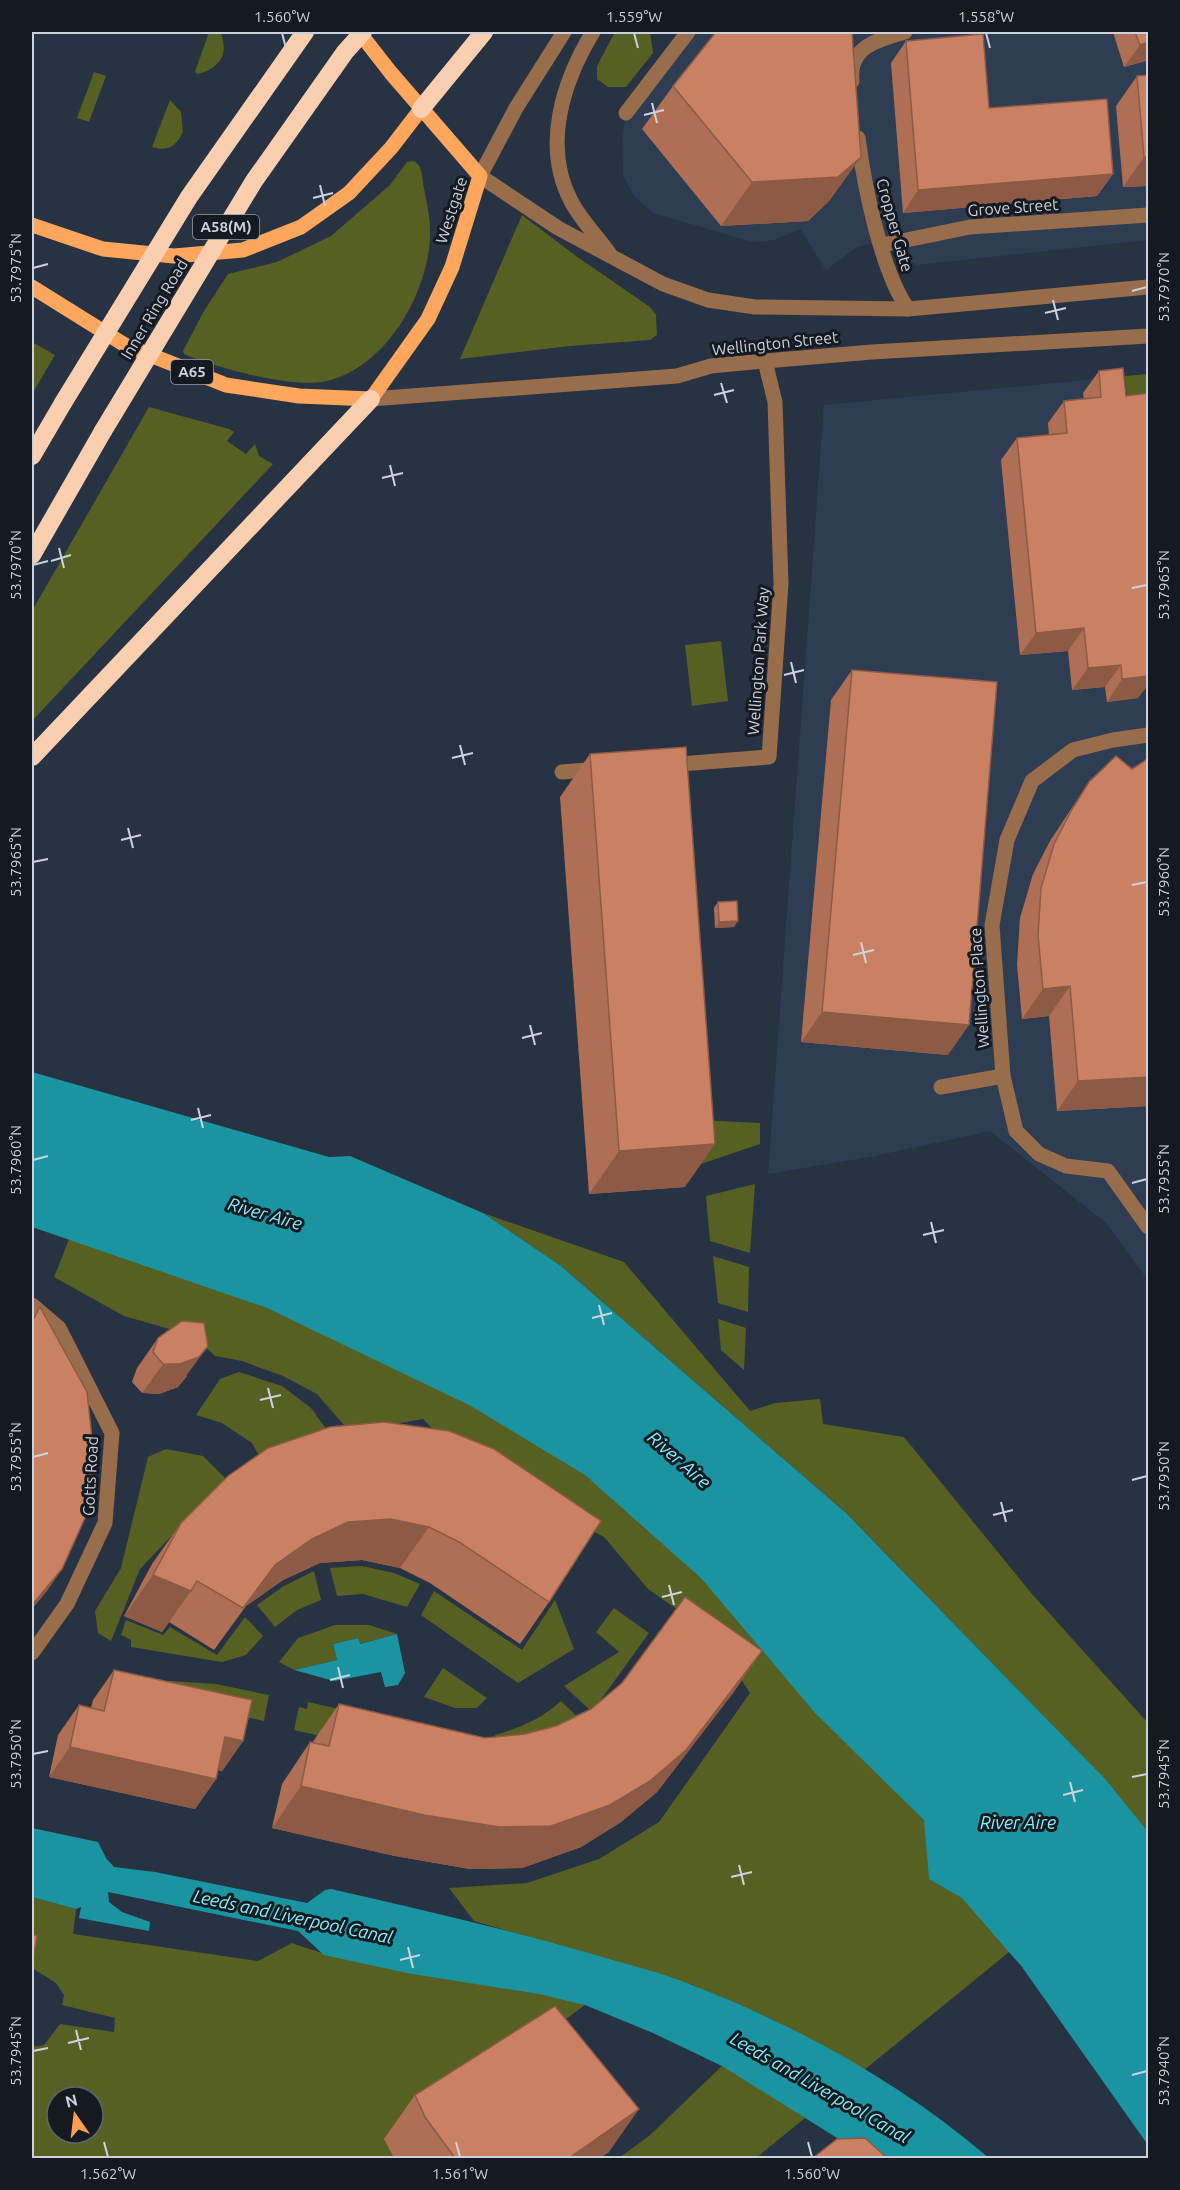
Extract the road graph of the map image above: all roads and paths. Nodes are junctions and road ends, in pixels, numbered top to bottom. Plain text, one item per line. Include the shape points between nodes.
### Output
1 (305, 32) edge
2 (361, 32) edge
3 (484, 32) edge
4 (564, 32) edge
5 (592, 32) edge
6 (688, 32) edge
7 (905, 32) edge
8 (854, 99) edge
9 (421, 109) junction
10 (626, 113) dead end
11 (856, 121) edge
12 (480, 177) junction
13 (1149, 215) edge
14 (32, 225) edge
15 (882, 245) junction
16 (613, 258) junction
17 (32, 287) edge
18 (1149, 287) edge
19 (908, 309) junction
20 (1149, 336) edge
21 (765, 361) junction
22 (371, 399) junction
23 (32, 456) edge
24 (32, 555) edge
25 (1149, 735) edge
26 (32, 757) edge
27 (651, 766) edge
28 (618, 768) edge
29 (562, 772) dead end
30 (1003, 1076) junction
31 (941, 1087) dead end
32 (1149, 1227) edge
33 (32, 1305) edge
34 (32, 1653) edge

1 - 23 highway, Inner Ring Road / A58(M), bridge via 189,197
2 - 9 main road
2 - 24 highway, Inner Ring Road / A58(M), bridge via 254,181
3 - 9 highway
4 - 12 street, Westgate via 516,108
5 - 16 street via 567,83 560,107 557,144 571,201
6 - 10 street
7 - 8 street via 867,44 855,58 851,76
9 - 12 main road
9 - 14 main road via 349,193 301,226 243,250 174,256 103,249
11 - 15 street, Cropper Gate via 864,188
12 - 16 street, Wellington Street
12 - 22 main road, Westgate via 452,267 428,319
13 - 15 street, Grove Street via 970,227
15 - 19 street, Cropper Gate via 894,286
16 - 19 street, Wellington Street via 663,284 708,300 755,307
17 - 22 main road, A65 via 125,345 226,385 299,396
18 - 19 street, Wellington Street
20 - 21 street, Wellington Street
21 - 22 street, Wellington Street via 711,366 677,376
21 - 27 street, Wellington Park Way via 775,402 781,584 770,757
22 - 26 highway
25 - 30 street, Wellington Place via 1073,750 1032,781 1023,801 1007,840 992,925
28 - 29 street
30 - 31 street
30 - 32 street, Wellington Place via 1016,1131 1039,1154 1066,1166 1108,1171
33 - 34 street, Gotts Road via 59,1328 112,1433 105,1523 67,1604

